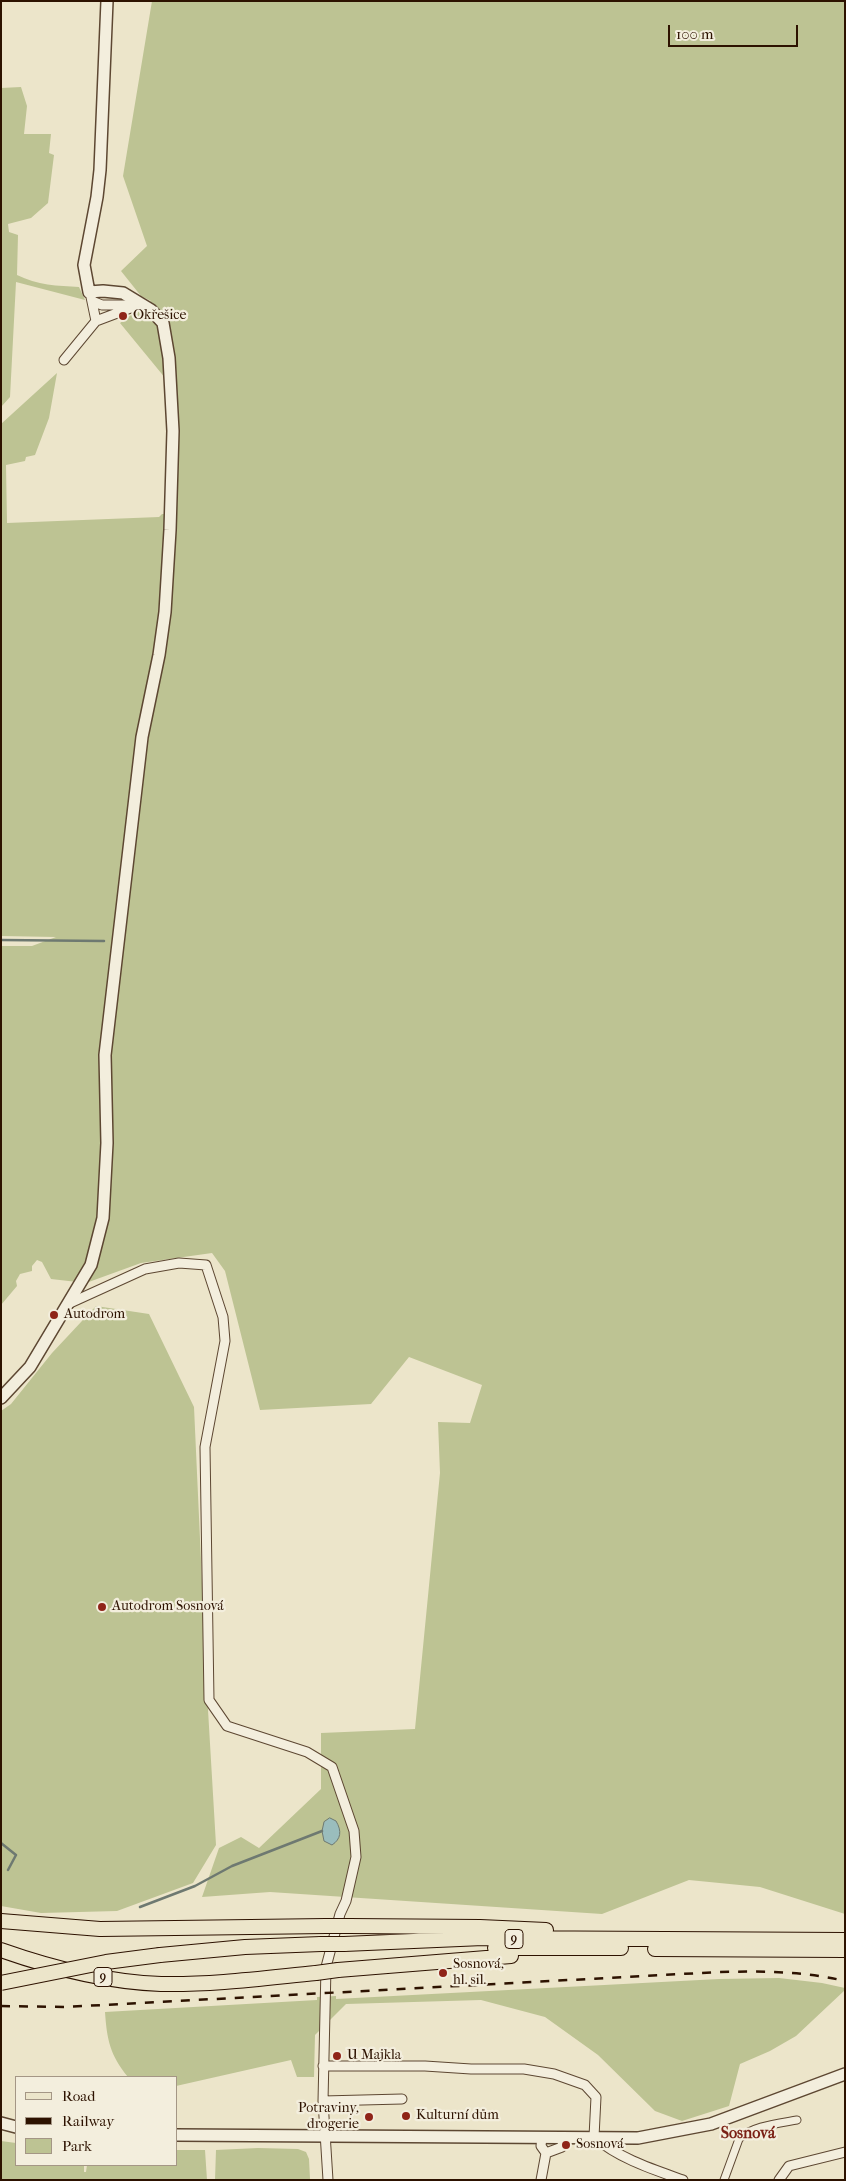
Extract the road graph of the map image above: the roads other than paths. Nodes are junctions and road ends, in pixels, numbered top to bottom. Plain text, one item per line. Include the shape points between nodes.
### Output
1 (107, 1) edge
2 (91, 296) junction
3 (140, 304) junction
4 (96, 322) junction
5 (64, 360) dead end
6 (68, 1304) junction
7 (1, 1398) edge
8 (1, 1921) edge
9 (684, 1939) junction
10 (845, 1940) edge
11 (344, 1944) junction
12 (622, 1948) junction
13 (1, 1950) edge
14 (845, 1950) edge
15 (1, 1983) edge
16 (323, 2066) junction
17 (845, 2074) edge
18 (402, 2099) dead end
19 (322, 2101) junction
20 (797, 2120) dead end
21 (1, 2123) edge
22 (15, 2127) edge
23 (178, 2135) edge
24 (324, 2135) junction
25 (542, 2137) junction
26 (563, 2137) junction
27 (594, 2137) junction
28 (845, 2152) edge
29 (546, 2153) junction
30 (328, 2180) edge
31 (541, 2180) edge
32 (683, 2180) edge
33 (724, 2180) edge
34 (779, 2180) edge

1 - 2 street via 99,179 84,265
2 - 3 street via 103,290 123,293
2 - 4 street
3 - 4 street
3 - 6 street via 159,316 163,323 172,393 165,612 142,737 105,1055 107,1143 103,1218 91,1265
4 - 5 street
6 - 7 street via 30,1367
6 - 16 street via 145,1269 179,1263 206,1265 214,1286 223,1317 225,1341 205,1446 209,1700 227,1726 307,1752 332,1766 354,1831 356,1856 326,1967
8 - 9 main road, 9, bridge via 100,1929 480,1926
9 - 10 main road, 9
9 - 11 main road, 9 via 483,1938
11 - 12 main road, 9
11 - 15 main road, 9, bridge via 245,1947 106,1962
12 - 13 main road, 9, bridge via 235,1981 160,1984 74,1972
12 - 14 main road, 9
16 - 19 street
16 - 27 street via 524,2069 554,2074 585,2085 596,2097
17 - 27 street via 711,2124 638,2138
18 - 19 street
19 - 24 street
20 - 33 street via 743,2135
21 - 22 street
23 - 24 street
24 - 25 street
24 - 30 street
25 - 26 street
25 - 29 street via 541,2146
26 - 27 street
26 - 29 street via 562,2147
27 - 32 street via 610,2150
28 - 34 street via 789,2166
29 - 31 street

